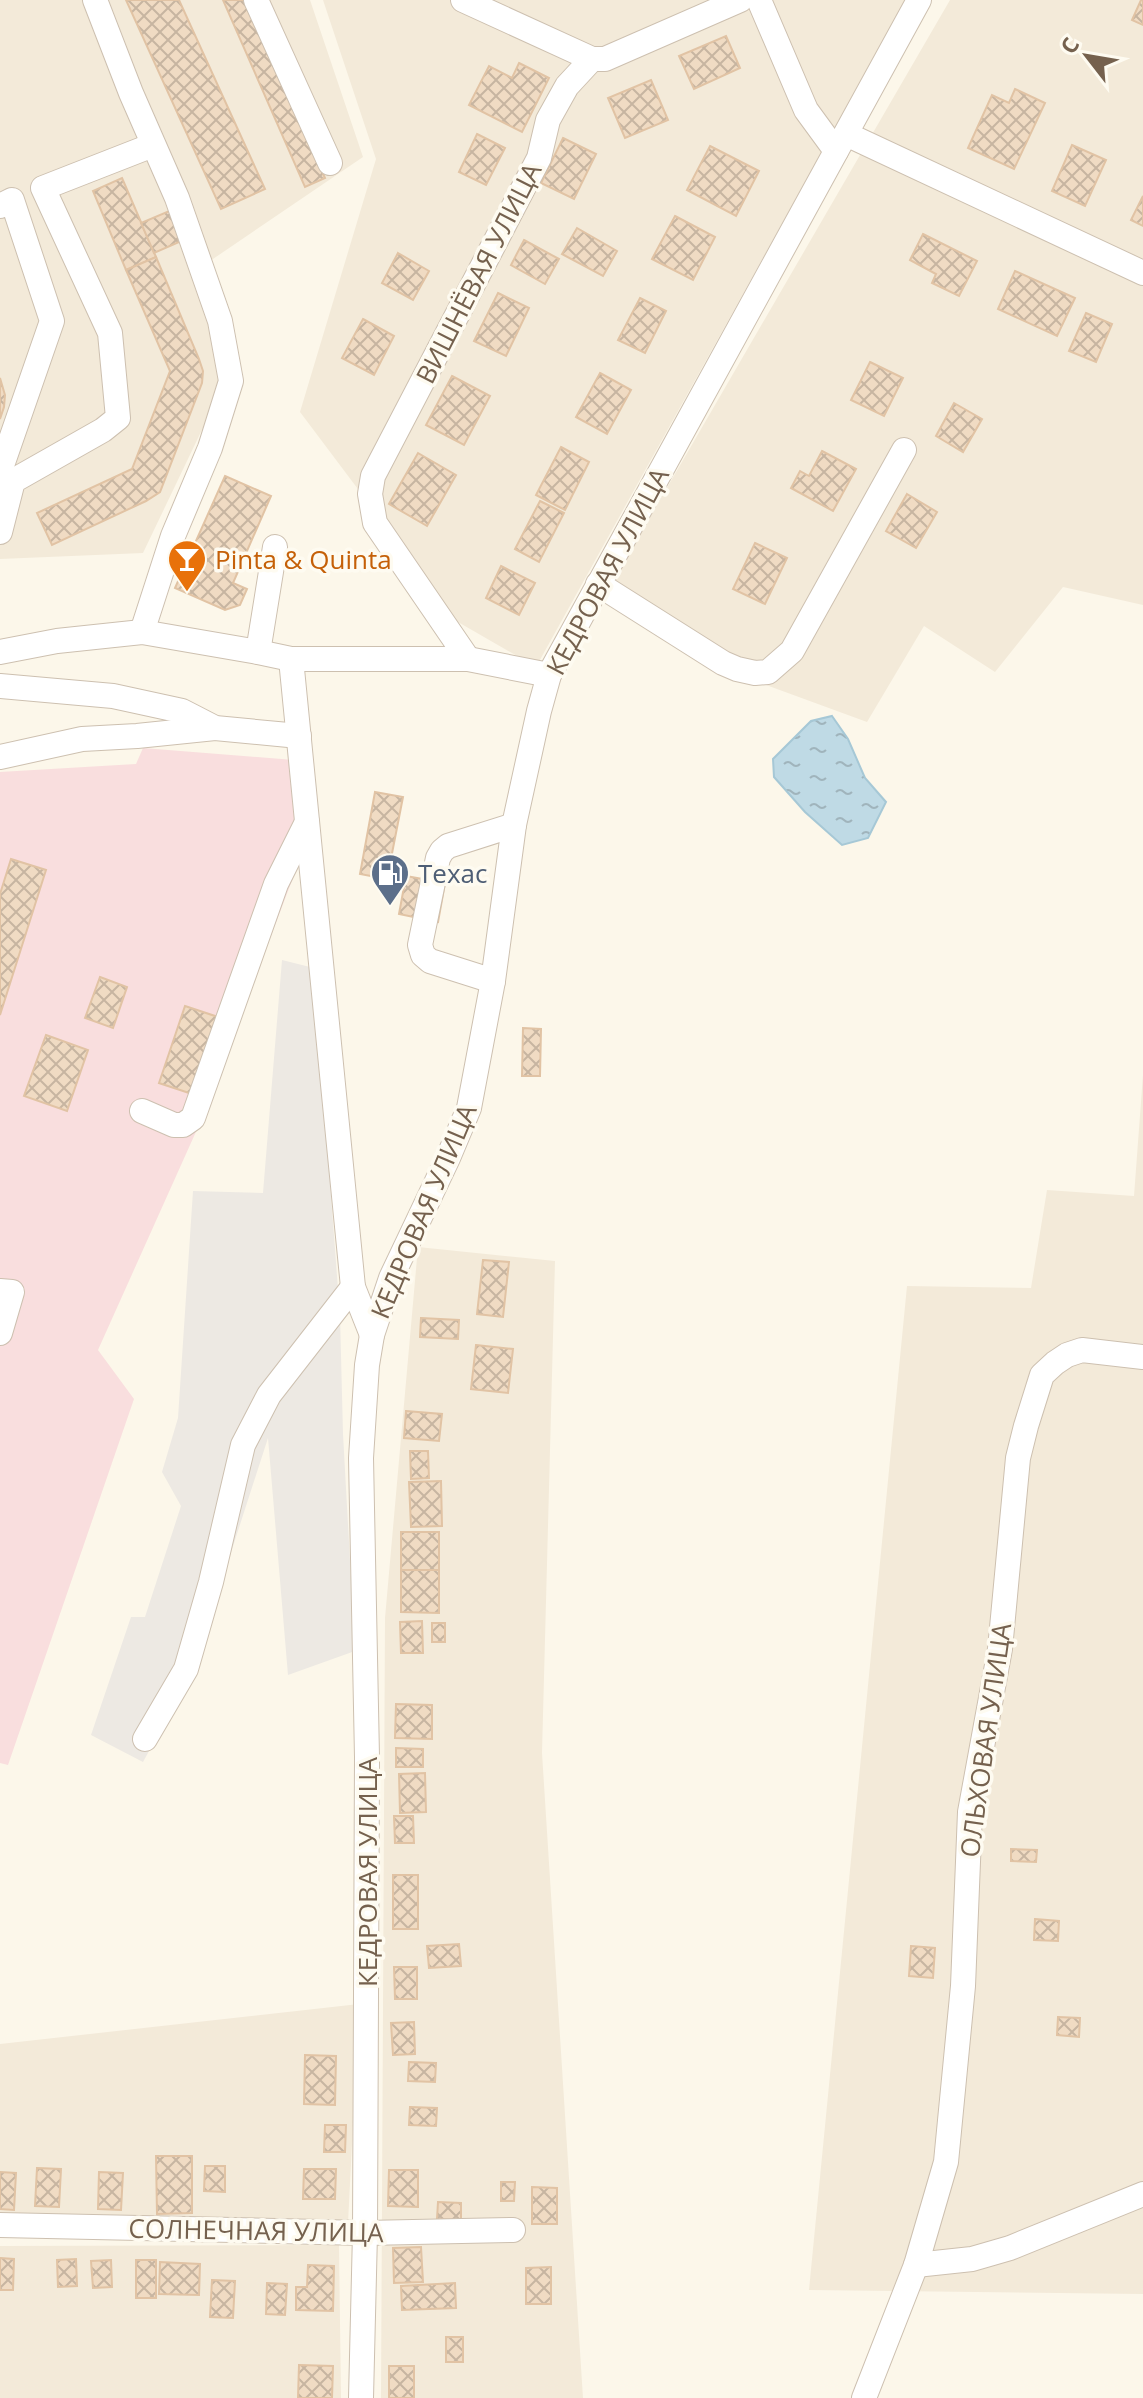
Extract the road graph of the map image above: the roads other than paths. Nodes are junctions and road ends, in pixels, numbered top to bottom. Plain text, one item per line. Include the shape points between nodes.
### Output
1 (95, 0) edge
2 (256, 0) edge
3 (463, 0) edge
4 (740, 0) edge
5 (759, 0) edge
6 (919, 0) edge
7 (592, 59) junction
8 (841, 142) junction
9 (153, 145) junction
10 (330, 163) dead end
11 (0, 206) edge
12 (1143, 273) edge
13 (904, 450) dead end
14 (0, 471) edge
15 (0, 532) edge
16 (275, 547) dead end
17 (598, 584) junction
18 (142, 632) junction
19 (0, 652) edge
20 (258, 652) junction
21 (291, 659) junction
22 (468, 659) junction
23 (549, 675) junction
24 (0, 686) edge
25 (215, 728) junction
26 (299, 736) junction
27 (0, 757) edge
28 (307, 822) junction
29 (514, 825) junction
30 (493, 981) junction
31 (142, 1111) dead end
32 (353, 1287) junction
33 (0, 1291) edge
34 (0, 1333) edge
35 (372, 1335) junction
36 (1143, 1357) edge
37 (145, 1739) dead end
38 (1143, 2194) edge
39 (0, 2225) edge
40 (513, 2230) dead end
41 (365, 2233) junction
42 (916, 2265) junction
43 (361, 2398) edge
44 (864, 2398) edge

1 - 9 street
2 - 10 street
3 - 7 street
4 - 7 street via 618,55
5 - 8 street via 806,110
6 - 8 street, КЕДРОВАЯ УЛИЦА
7 - 22 street, ВИШНЁВАЯ УЛИЦА via 567,86 548,120 539,158 373,476 375,523
8 - 12 street
8 - 17 street, КЕДРОВАЯ УЛИЦА
9 - 15 street via 43,188 110,333 118,418 13,481
9 - 18 street via 220,321 231,381
11 - 14 street via 12,200 52,321
13 - 17 street via 792,651 768,672 723,663
16 - 20 street
17 - 23 street, КЕДРОВАЯ УЛИЦА
18 - 19 street
18 - 20 street
20 - 21 street
21 - 22 street
21 - 26 street
22 - 23 street
23 - 29 street, КЕДРОВАЯ УЛИЦА
24 - 25 street via 113,696 182,711
25 - 26 street
25 - 27 street via 82,739
26 - 28 street
28 - 31 street via 276,884 193,1118 174,1125
28 - 32 street
29 - 30 street, КЕДРОВАЯ УЛИЦА
29 - 30 street via 442,851 420,945 430,961
30 - 35 street, КЕДРОВАЯ УЛИЦА via 469,1108 391,1278
32 - 35 street
32 - 37 street via 269,1395 243,1445 186,1669
33 - 34 street via 12,1292
35 - 41 street, КЕДРОВАЯ УЛИЦА via 361,1458 367,1757
36 - 42 street, ОЛЬХОВАЯ УЛИЦА via 1082,1350 1055,1363 1042,1375 1018,1458 1000,1649 970,1812 963,1986 946,2162
38 - 42 street via 1010,2248 972,2259
39 - 41 street, СОЛНЕЧНАЯ УЛИЦА
40 - 41 street, СОЛНЕЧНАЯ УЛИЦА
41 - 43 street, КЕДРОВАЯ УЛИЦА
42 - 44 street, ОЛЬХОВАЯ УЛИЦА

